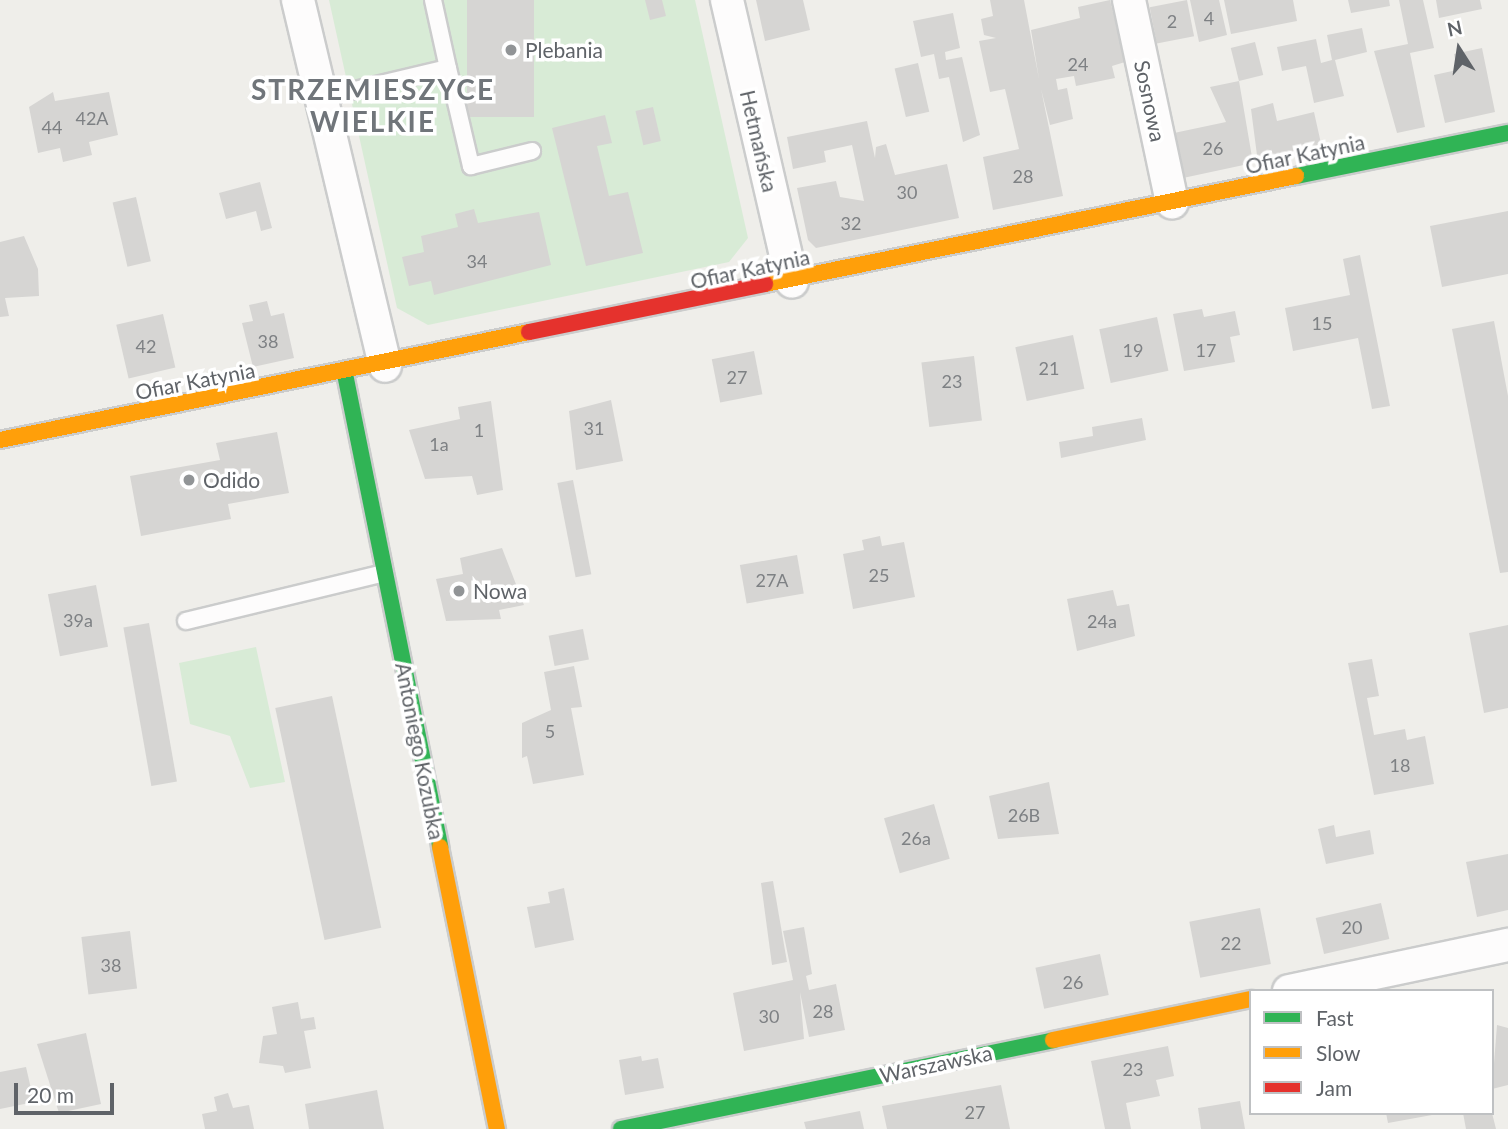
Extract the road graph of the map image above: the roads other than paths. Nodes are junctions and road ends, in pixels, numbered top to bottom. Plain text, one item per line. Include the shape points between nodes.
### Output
1 (298, 0) edge
2 (433, 0) edge
3 (727, 0) edge
4 (1129, 0) edge
5 (448, 68) junction
6 (321, 97) junction
7 (1508, 133) edge
8 (533, 151) dead end
9 (1172, 202) junction
10 (792, 282) junction
11 (384, 366) junction
12 (345, 374) junction
13 (0, 440) edge
14 (384, 573) junction
15 (186, 621) dead end
16 (1508, 946) edge
17 (1299, 989) edge
18 (1249, 999) edge
19 (497, 1129) edge
20 (621, 1129) edge

1 - 6 street
2 - 5 lane
3 - 10 street, Hetmańska
4 - 9 street, Sosnowa
5 - 6 lane
5 - 8 lane via 471,166
6 - 11 street
7 - 9 street, Ofiar Katynia
9 - 10 street, Ofiar Katynia
10 - 11 street, Ofiar Katynia
11 - 12 street, Ofiar Katynia
12 - 13 street, Ofiar Katynia
12 - 14 street, Antoniego Kozubka
14 - 15 lane
14 - 19 street, Antoniego Kozubka
16 - 17 street
18 - 20 street, Warszawska

